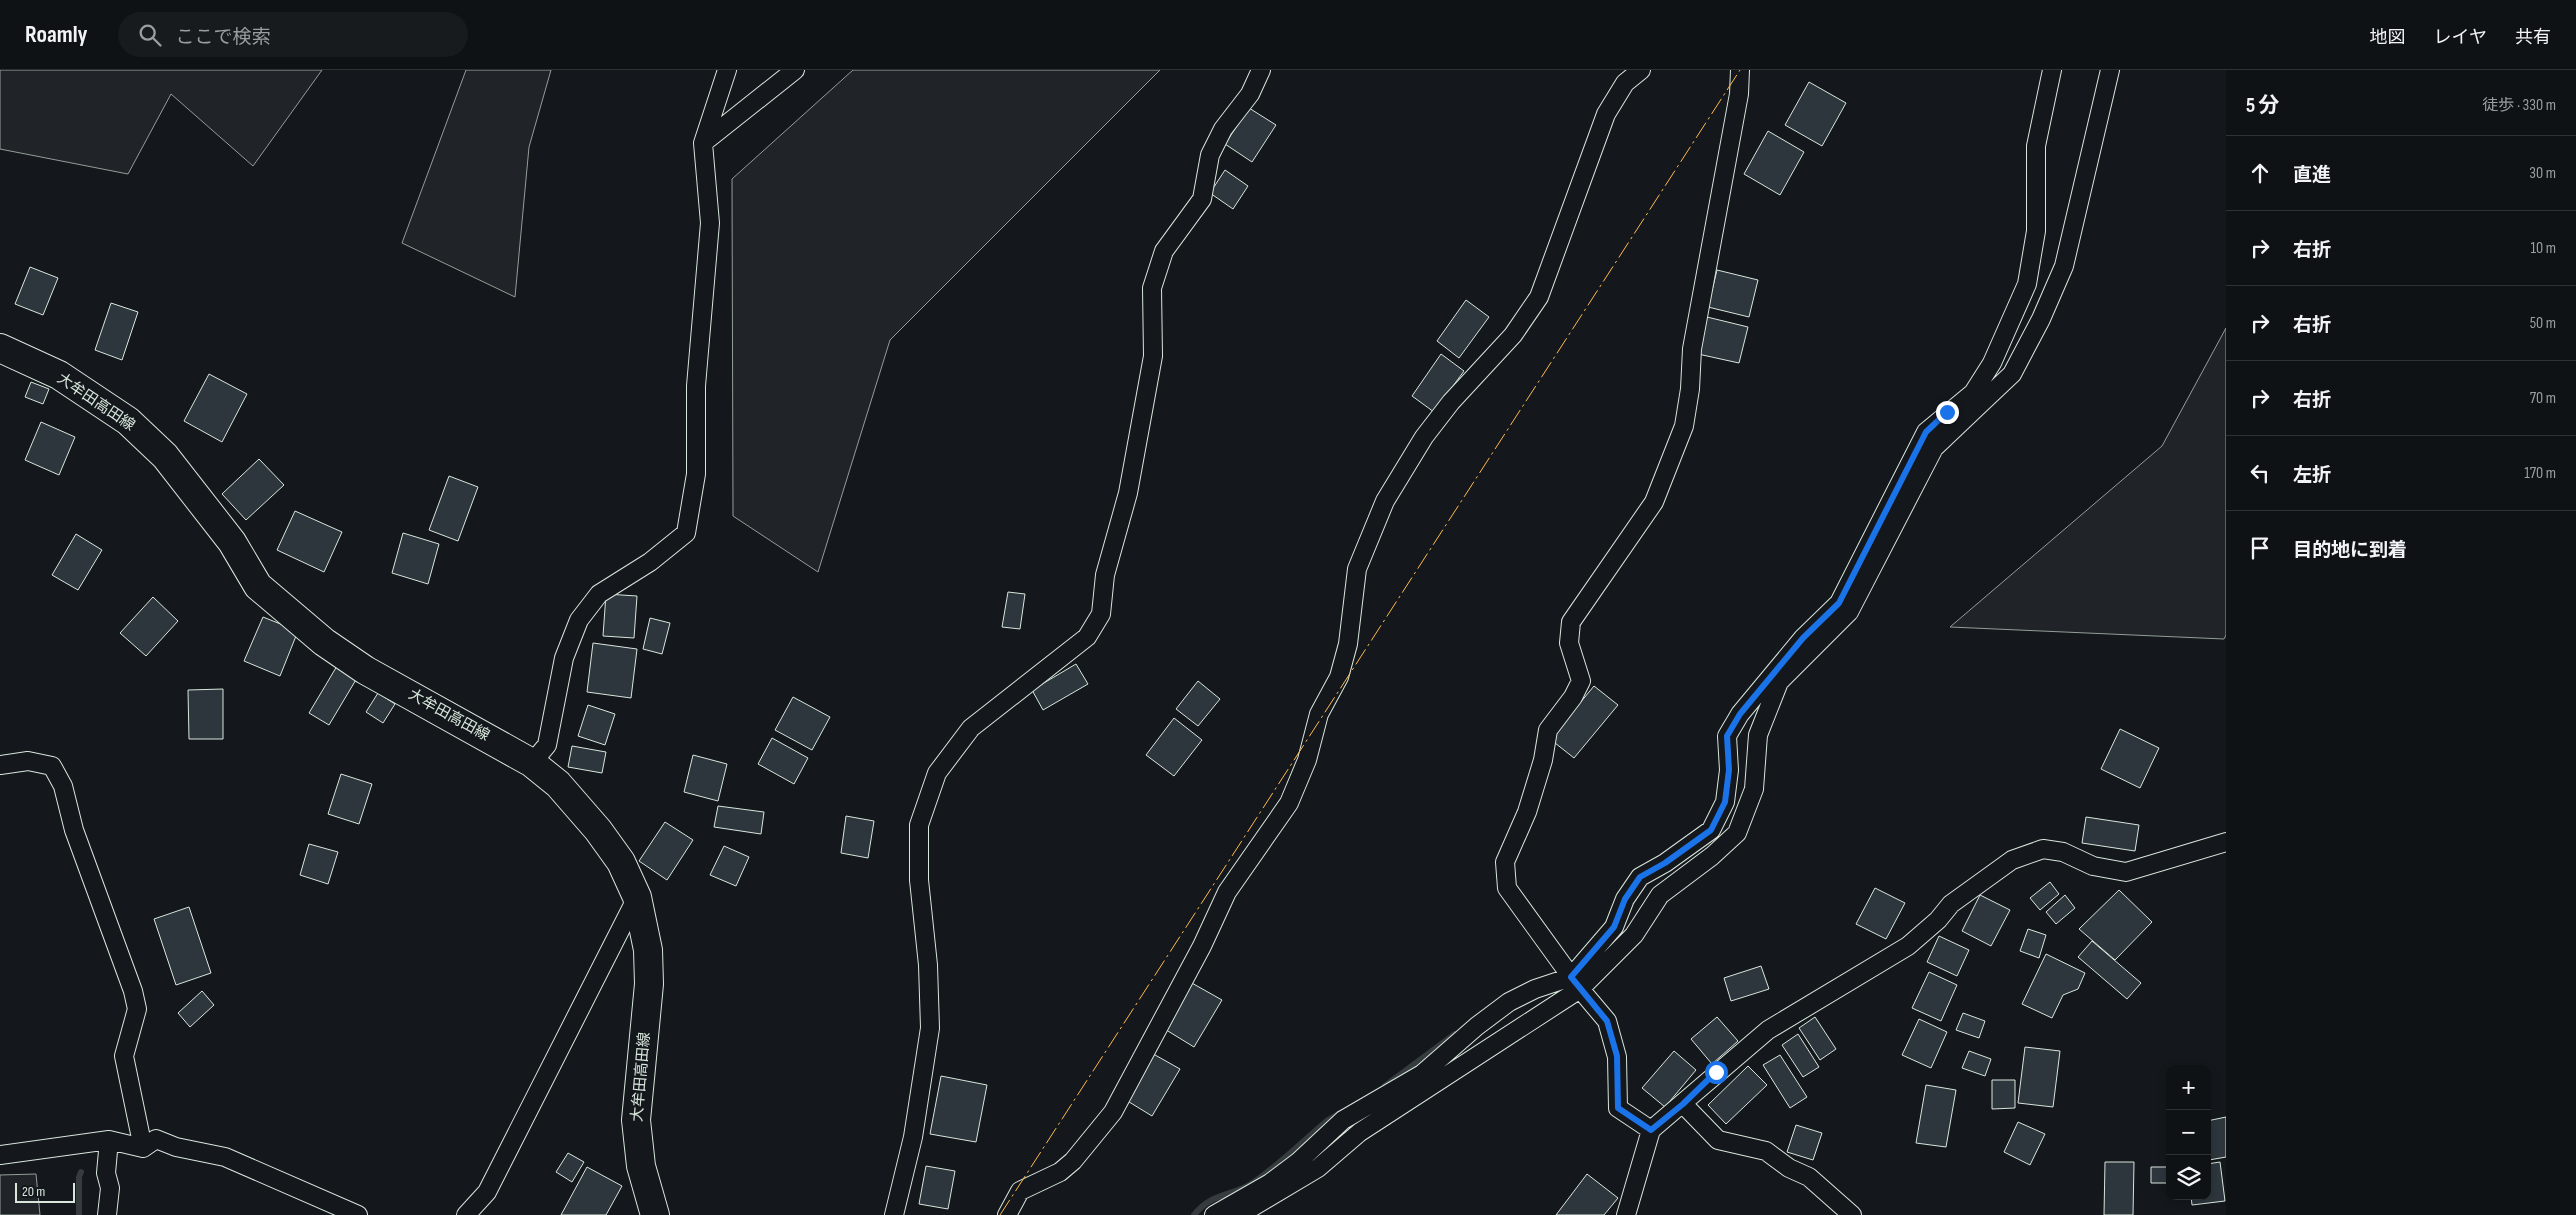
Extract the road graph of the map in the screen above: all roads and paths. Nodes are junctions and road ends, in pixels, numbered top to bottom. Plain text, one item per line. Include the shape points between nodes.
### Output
1 (727, 70) edge
2 (795, 70) edge
3 (1261, 70) edge
4 (1641, 70) edge
5 (1740, 70) edge
6 (2052, 70) edge
7 (2110, 70) edge
8 (703, 143) junction
9 (0, 348) edge
10 (1974, 401) junction
11 (532, 763) junction
12 (0, 765) edge
13 (2226, 842) edge
14 (637, 897) junction
15 (1576, 983) junction
16 (1683, 1104) junction
17 (1651, 1130) junction
18 (109, 1140) junction
19 (143, 1148) junction
20 (0, 1155) edge
21 (107, 1215) edge
22 (358, 1215) edge
23 (466, 1215) edge
24 (655, 1215) edge
25 (894, 1215) edge
26 (1007, 1215) edge
27 (1214, 1215) edge
28 (1239, 1215) edge
29 (1626, 1215) edge
30 (1852, 1215) edge

1 - 8 street
2 - 8 street
3 - 25 street via 1250,94 1222,129 1210,155 1202,199 1164,251 1152,288 1153,356 1128,493 1105,575 1100,614 1087,637 972,728 937,772 919,825 919,880 928,965 930,1028 913,1137
4 - 26 street via 1625,84 1606,114 1538,297 1513,335 1451,402 1424,437 1385,501 1357,569 1348,644 1340,677 1319,714 1308,760 1288,803 1227,892 1202,946 1113,1112 1073,1161 1060,1172 1020,1191
5 - 15 street via 1739,94 1692,349 1684,426 1654,502 1571,622 1569,643 1581,681 1573,698 1548,730 1543,760 1527,812 1505,862 1507,888
6 - 10 street via 2036,146 2036,231 2027,284
7 - 10 street via 2064,266 2012,374
8 - 11 street via 710,223 696,386 696,474 686,533 650,562 599,594 578,620 564,658 547,745
9 - 11 main road, 大牟田高田線 via 59,375 128,421 165,456 232,542 258,586 324,642 365,670
10 - 15 street via 1934,448 1850,612 1779,682 1758,736 1754,789 1737,833 1660,895 1634,935
10 - 15 street via 1926,432 1839,603 1803,638 1740,714 1727,736 1729,770 1725,802 1711,830 1640,877 1625,899 1614,927
11 - 14 main road, 大牟田高田線 via 558,784 598,830 621,862
12 - 19 street via 28,761 52,766 63,786 74,830 137,1009 124,1056
13 - 16 street via 2126,872 2093,866 2057,851 2043,849 2012,860 1951,904 1908,946 1768,1030
14 - 23 street via 487,1192
14 - 24 main road, 大牟田高田線 via 648,950 649,984 636,1120 640,1166
15 - 17 street via 1607,1021 1617,1056 1618,1108
15 - 27 street via 1536,988 1509,1002 1422,1074 1343,1120 1270,1183
15 - 28 street via 1360,1132 1318,1168
16 - 17 street
16 - 30 street via 1718,1140 1766,1151 1789,1168 1809,1177
17 - 29 street
18 - 19 street
18 - 20 street
18 - 21 street
19 - 22 street via 156,1139 226,1158

